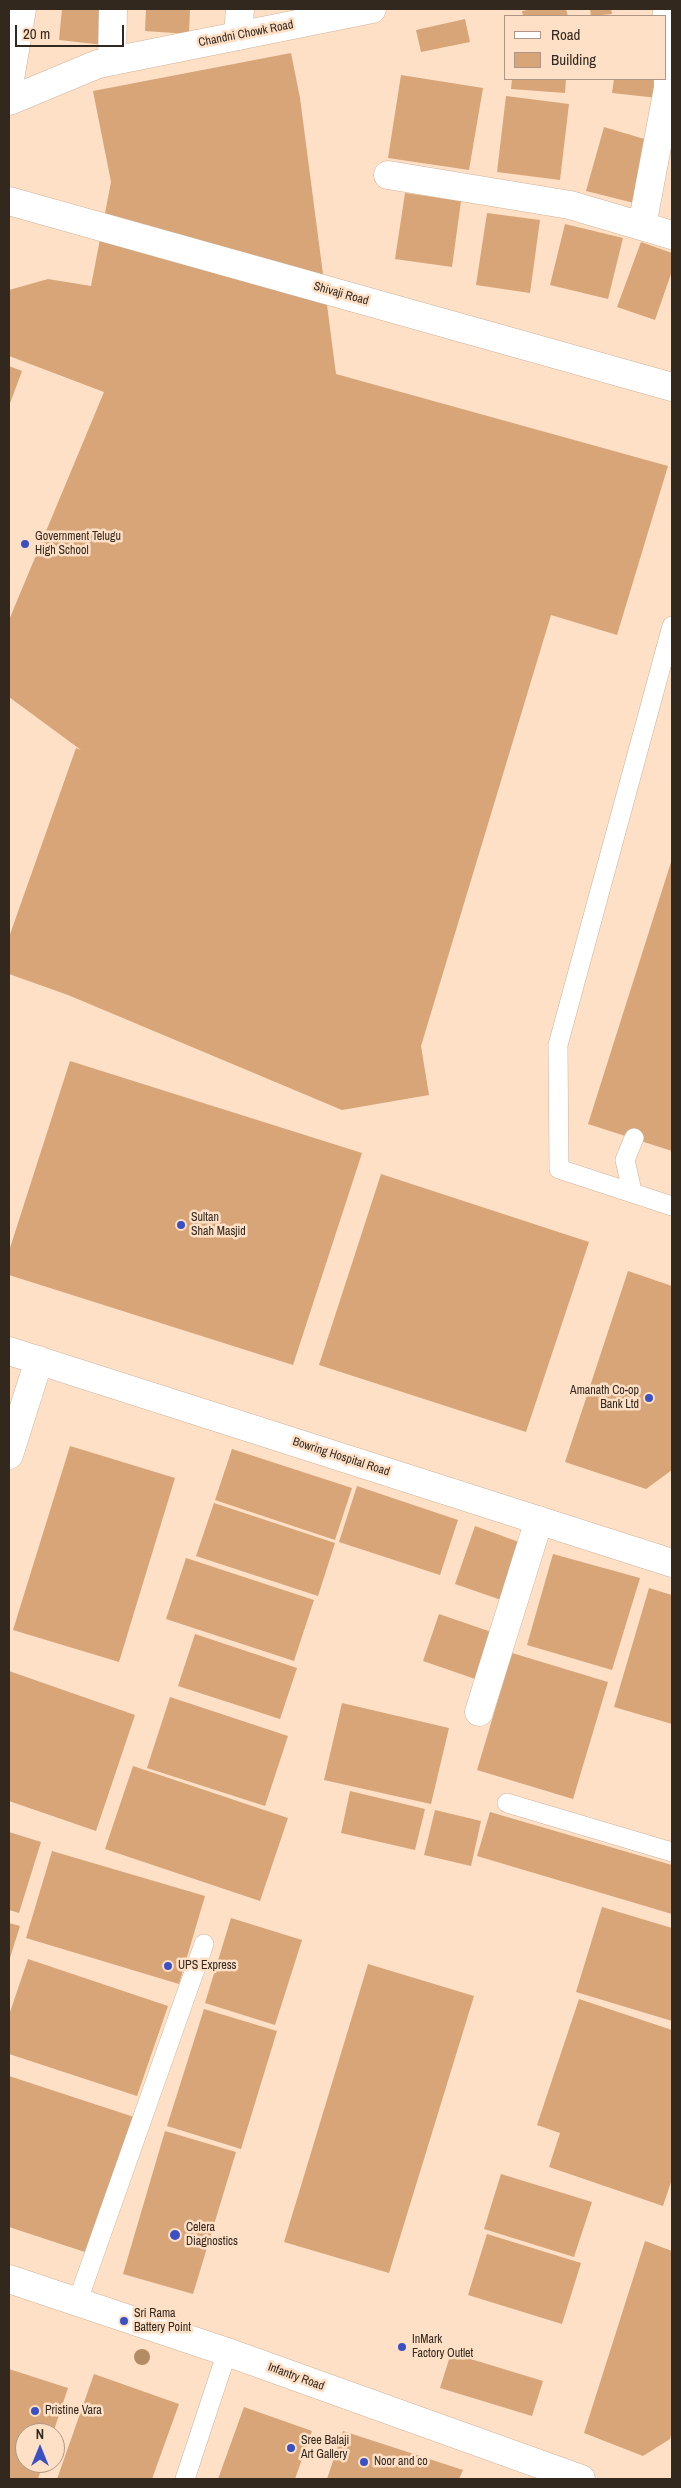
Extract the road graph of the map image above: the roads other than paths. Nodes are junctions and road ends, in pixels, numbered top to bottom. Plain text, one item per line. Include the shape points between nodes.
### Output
1 (22, 9) edge
2 (113, 9) edge
3 (240, 9) edge
4 (372, 9) edge
5 (667, 9) edge
6 (238, 36) junction
7 (112, 61) junction
8 (9, 85) edge
9 (9, 101) edge
10 (388, 175) dead end
11 (9, 201) edge
12 (642, 226) junction
13 (672, 235) edge
14 (672, 387) edge
15 (672, 626) edge
16 (634, 1138) dead end
17 (632, 1191) junction
18 (672, 1206) edge
19 (9, 1351) edge
20 (40, 1360) junction
21 (9, 1455) edge
22 (539, 1520) junction
23 (672, 1563) edge
24 (479, 1712) dead end
25 (507, 1803) dead end
26 (672, 1852) edge
27 (204, 1944) dead end
28 (9, 2278) edge
29 (77, 2303) junction
30 (227, 2352) junction
31 (185, 2479) edge
32 (581, 2479) edge

1 - 8 street
2 - 7 street
3 - 6 street
4 - 6 street, Chandni Chowk Road
5 - 12 street via 668,88
6 - 7 street, Chandni Chowk Road
7 - 9 street, Chandni Chowk Road
10 - 12 street via 570,205
11 - 14 street, Shivaji Road
12 - 13 street
15 - 17 lane via 558,1045 559,1169
16 - 17 lane via 625,1160
17 - 18 lane
19 - 20 street, Bowring Hospital Road
20 - 21 street
20 - 22 street, Bowring Hospital Road
22 - 23 street, Bowring Hospital Road
22 - 24 street
25 - 26 lane
27 - 29 lane
28 - 29 street, Infantry Road
29 - 30 street, Infantry Road
30 - 31 lane
30 - 32 street, Infantry Road

